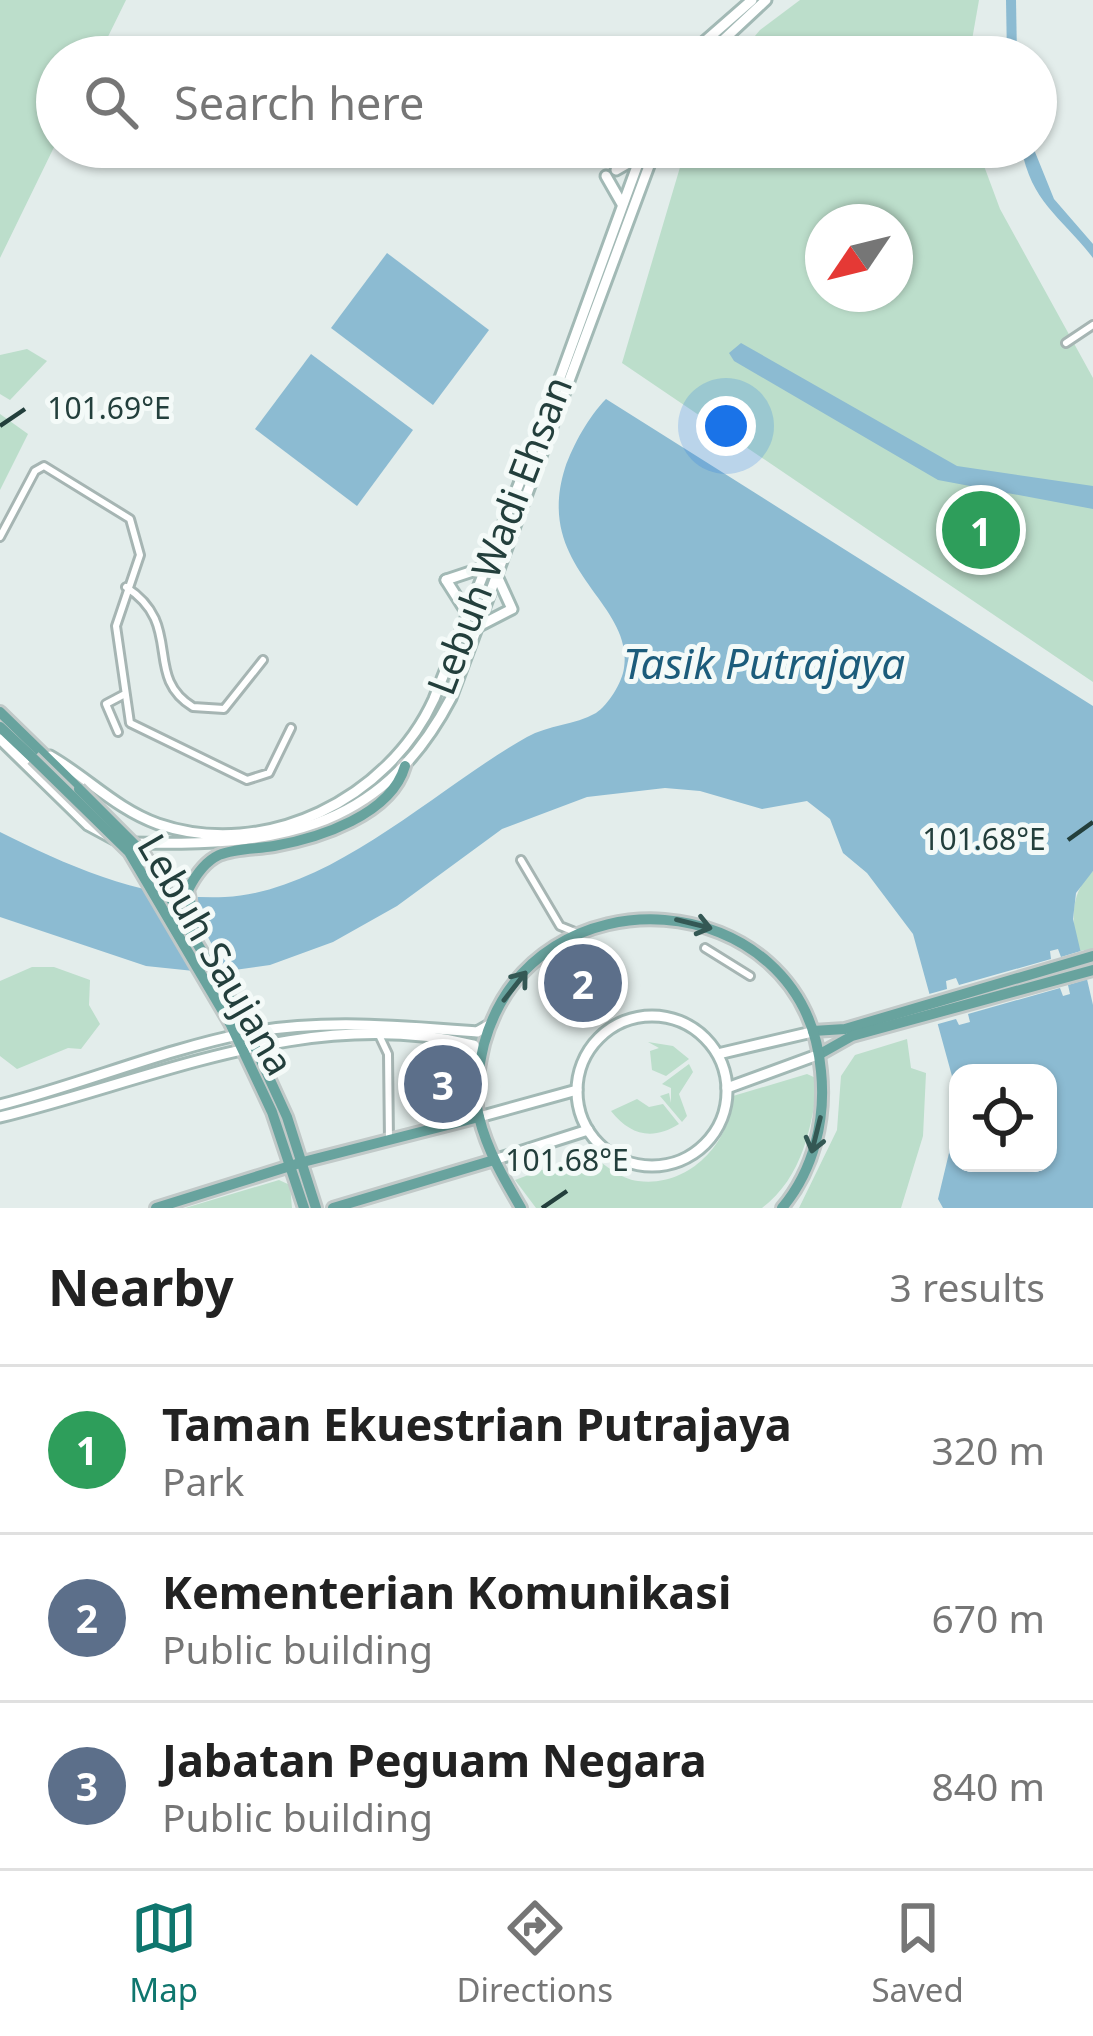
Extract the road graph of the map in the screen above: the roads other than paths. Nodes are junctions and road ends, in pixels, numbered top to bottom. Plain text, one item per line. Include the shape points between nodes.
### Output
1 (752, 0) edge
2 (766, 0) edge
3 (711, 36) edge
4 (727, 36) edge
5 (618, 168) edge
6 (636, 168) edge
7 (648, 168) edge
8 (622, 204) junction
9 (1089, 327) edge
10 (1066, 343) dead end
11 (0, 537) edge
12 (490, 569) junction
13 (126, 587) junction
14 (467, 614) junction
15 (476, 628) junction
16 (262, 660) dead end
17 (123, 695) junction
18 (0, 712) edge
19 (0, 727) edge
20 (291, 728) dead end
21 (118, 732) dead end
22 (0, 739) edge
23 (38, 756) junction
24 (405, 766) junction
25 (82, 786) junction
26 (521, 860) dead end
27 (560, 926) junction
28 (580, 934) junction
29 (197, 940) junction
30 (555, 948) junction
31 (705, 948) dead end
32 (1093, 956) edge
33 (1093, 970) edge
34 (750, 976) dead end
35 (803, 1010) junction
36 (904, 1017) junction
37 (490, 1024) junction
38 (845, 1029) junction
39 (813, 1031) junction
40 (243, 1034) junction
41 (865, 1034) junction
42 (379, 1035) junction
43 (402, 1036) junction
44 (388, 1054) junction
45 (718, 1054) junction
46 (820, 1054) junction
47 (480, 1062) junction
48 (727, 1088) junction
49 (823, 1088) junction
50 (577, 1090) junction
51 (0, 1105) edge
52 (0, 1117) edge
53 (479, 1117) junction
54 (588, 1130) junction
55 (389, 1141) junction
56 (290, 1142) junction
57 (319, 1158) junction
58 (494, 1160) junction
59 (298, 1164) junction
60 (271, 1172) junction
61 (156, 1208) edge
62 (304, 1208) edge
63 (316, 1208) edge
64 (333, 1208) edge
65 (521, 1208) edge
66 (782, 1208) edge

1 - 3 main road
2 - 4 main road
5 - 8 main road via 611,173
6 - 8 main road, Lebuh Wadi Ehsan
7 - 12 main road, Lebuh Wadi Ehsan
8 - 12 main road, Lebuh Wadi Ehsan
9 - 10 street
11 - 13 street via 35,471 50,468 130,519 140,555
12 - 14 main road, Lebuh Wadi Ehsan
12 - 14 main road via 446,580
12 - 15 main road, Lebuh Wadi Ehsan
12 - 15 main road via 512,609
13 - 16 street via 158,616 170,685 193,707 224,709
13 - 17 street via 116,626
14 - 25 main road, Lebuh Wadi Ehsan via 419,732 394,764 332,807 249,832 190,831
15 - 24 main road, Lebuh Wadi Ehsan via 433,733
17 - 20 street via 136,729 247,780 269,773
17 - 21 street via 106,704
18 - 23 main road
19 - 23 main road
22 - 24 main road, Lebuh Wadi Ehsan via 88,825 128,843 293,834 340,815
23 - 25 main road, Lebuh Saujana
23 - 40 main road, Lebuh Saujana, bridge via 130,852
24 - 29 main road via 379,801 348,822 205,864 188,890
25 - 29 main road, Lebuh Saujana, bridge via 145,854
26 - 27 street
27 - 28 street
27 - 30 street
28 - 30 main road
28 -> 35 main road via 641,916 707,926 773,968
29 - 40 main road, Lebuh Saujana, bridge
37 -> 30 main road via 519,979
31 - 34 street
32 - 36 main road
33 - 36 main road
35 - 38 main road
35 - 39 main road
36 - 38 main road
36 - 41 main road
37 - 40 main road via 477,1032 374,1026
37 - 47 main road
38 - 39 main road
39 - 45 main road
39 - 46 main road
40 - 42 main road
40 - 51 main road
40 - 52 main road
40 - 56 main road, Lebuh Saujana
41 - 46 main road
41 - 49 main road via 834,1053
42 - 43 main road
42 - 44 street
43 - 44 street
43 - 47 main road via 473,1045
44 - 55 street
45 - 48 main road
45 - 50 main road via 685,1023 626,1020 590,1047
46 - 48 main road
46 - 49 main road
47 - 53 main road
48 - 54 main road via 714,1134 674,1163 626,1161
49 -> 66 main road via 815,1148
50 - 53 main road
50 - 54 main road
53 - 55 main road
53 - 58 main road
54 - 58 main road
55 - 57 main road
56 - 57 main road
56 - 59 main road, Lebuh Saujana
56 - 60 main road
57 - 59 main road
58 - 64 main road
58 - 65 main road
59 - 60 main road
59 - 62 main road, Lebuh Saujana
59 - 63 main road, Lebuh Saujana
60 - 61 main road

